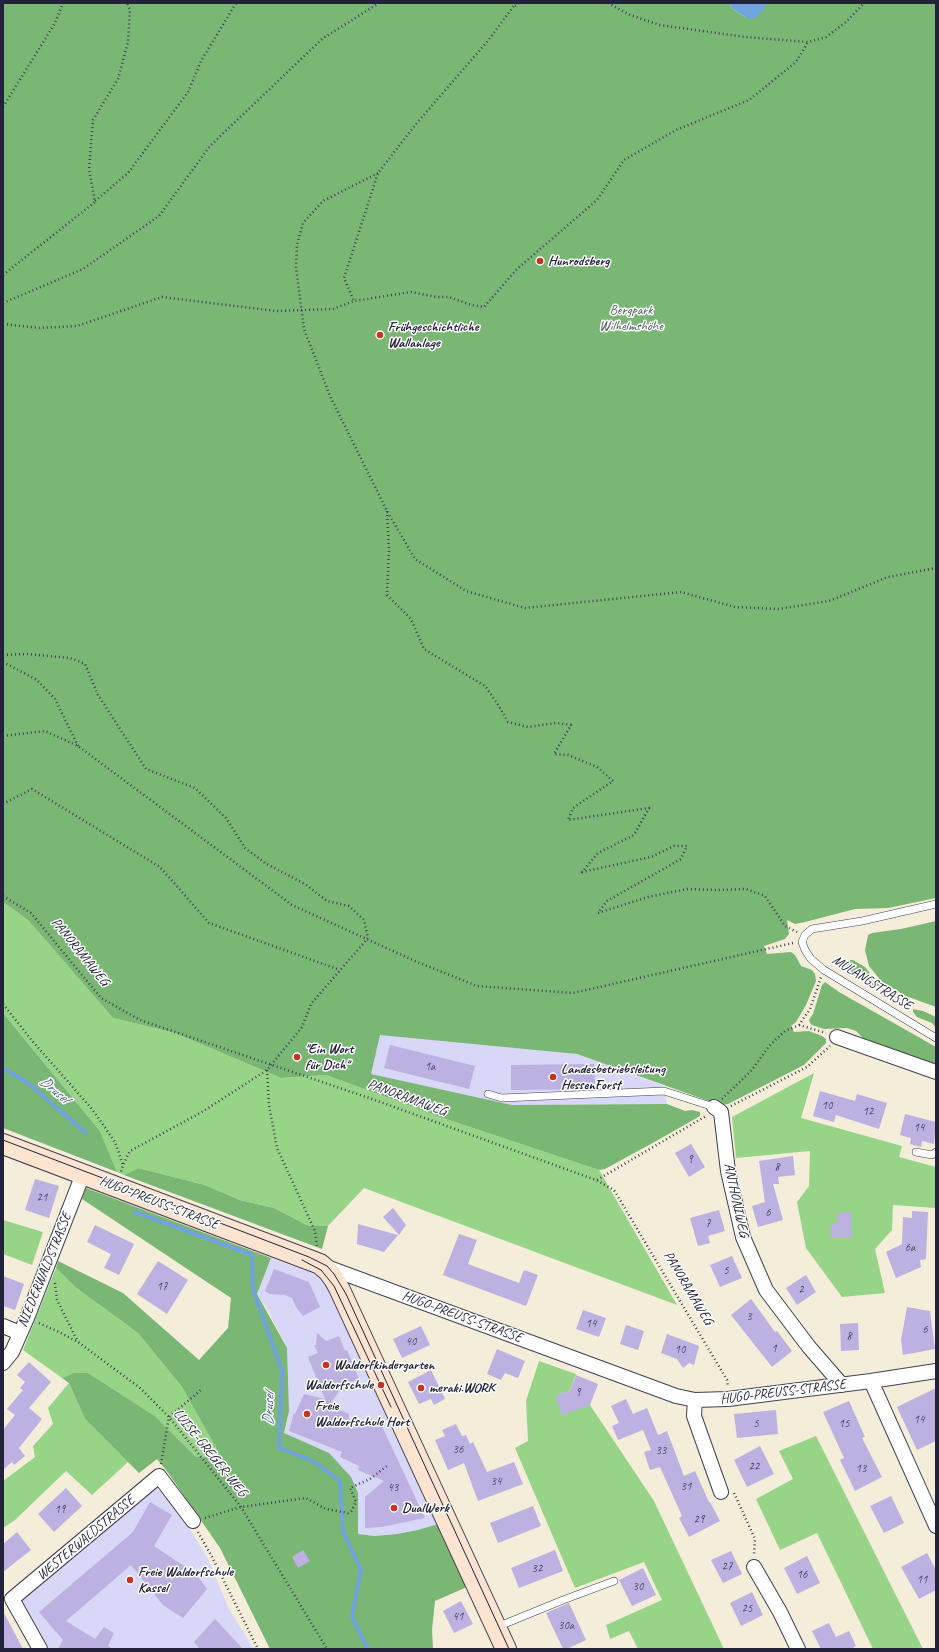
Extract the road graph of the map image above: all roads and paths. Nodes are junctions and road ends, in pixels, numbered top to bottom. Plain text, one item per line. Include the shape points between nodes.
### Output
1 (63, 3) edge
2 (127, 3) edge
3 (236, 3) edge
4 (379, 3) edge
5 (520, 3) edge
6 (608, 3) edge
7 (864, 3) edge
8 (515, 4) edge
9 (808, 42) junction
10 (3, 107) edge
11 (378, 173) junction
12 (94, 202) junction
13 (3, 275) edge
14 (354, 301) junction
15 (3, 303) edge
16 (301, 310) junction
17 (3, 324) edge
18 (387, 510) junction
19 (936, 568) edge
20 (3, 655) edge
21 (3, 662) edge
22 (3, 736) edge
23 (78, 746) junction
24 (3, 804) edge
25 (3, 896) edge
26 (936, 904) edge
27 (805, 935) junction
28 (368, 938) junction
29 (802, 942) junction
30 (340, 970) junction
31 (824, 970) junction
32 (3, 1004) edge
33 (799, 1025) junction
34 (837, 1037) junction
35 (936, 1038) edge
36 (271, 1064) junction
37 (267, 1070) junction
38 (936, 1072) edge
39 (488, 1094) dead end
40 (723, 1108) junction
41 (3, 1144) edge
42 (916, 1152) dead end
43 (936, 1152) edge
44 (123, 1165) junction
45 (83, 1174) junction
46 (596, 1180) junction
47 (115, 1186) junction
48 (51, 1258) junction
49 (320, 1264) junction
50 (27, 1318) junction
51 (3, 1326) edge
52 (20, 1333) junction
53 (78, 1342) junction
54 (3, 1363) edge
55 (936, 1371) edge
56 (871, 1381) junction
57 (842, 1385) junction
58 (202, 1389) dead end
59 (728, 1399) junction
60 (695, 1400) junction
61 (169, 1417) junction
62 (387, 1466) dead end
63 (159, 1476) junction
64 (726, 1490) joint
65 (241, 1507) junction
66 (193, 1522) junction
67 (936, 1526) edge
68 (754, 1566) joint
69 (614, 1581) dead end
70 (496, 1627) junction
71 (40, 1649) edge
72 (258, 1649) edge
73 (326, 1649) edge
74 (506, 1649) edge
75 (798, 1649) edge

1 - 10 path via 55,24
2 - 12 path via 130,10 128,42 118,79 93,120 89,169
3 - 12 path via 201,62 188,92 128,173
4 - 15 path via 322,39 210,146 159,216 84,269
5 - 8 path
6 - 9 path via 630,15 660,25 745,37
7 - 9 path via 846,22 826,37
8 - 11 path via 487,42 416,124
9 - 14 path via 796,62 749,100 676,130 624,160 597,200 517,269 484,307 449,297 411,292
11 - 14 path via 344,278
11 - 16 path via 323,201 303,223 297,245 296,267
12 - 13 path
14 - 16 path via 333,309
16 - 17 path via 276,311 162,296 77,326 40,328
16 - 18 path via 304,329 330,396
18 - 19 path via 414,559 466,591 525,608 681,592 735,607 778,609 829,601 888,577
18 - 27 path via 390,550 387,595 411,619 424,649 485,686 508,722 528,727 556,723 572,725 554,754 568,756 597,767 613,781 573,808 568,820 649,808 634,835 598,853 582,872 651,857 674,846 687,846 681,859 607,901 598,913 648,897 687,889 746,889 765,896 786,926
20 - 28 path via 27,654 70,658 85,664 98,695 146,769 195,788 226,818 245,848 265,863 305,884 327,901 349,906 364,920
21 - 23 path via 37,680 55,699
22 - 23 path via 45,731
23 - 28 path via 292,905
24 - 30 path via 32,789 160,867 209,923
25 - 36 path, PANORAMAWEG via 31,913 101,998 140,1020
26 - 27 lane via 862,921 812,929
27 - 29 lane
28 - 29 path via 415,961 478,986 573,993
28 - 30 path
29 - 31 lane, MULANGSTRASSE via 811,959
30 - 36 path via 311,1004 302,1027
31 - 33 path via 810,1009
31 - 35 lane, MULANGSTRASSE
32 - 44 path via 92,1109 115,1142
33 - 34 path
33 - 40 path via 785,1031 774,1041
34 - 38 street
34 - 40 path via 830,1047 807,1067
36 - 37 path
36 - 46 path, PANORAMAWEG
37 - 44 path via 202,1112 130,1151
37 - 49 path via 269,1105 277,1148 315,1231
39 - 40 lane via 502,1098 664,1091
40 - 46 path via 710,1113
40 - 57 street, ANTHONIWEG via 728,1171 743,1237 751,1257 766,1290 809,1347
41 - 45 street, HUGO-PREUSS-STRASSE
42 - 43 lane via 932,1155
44 - 47 path
45 - 47 street, HUGO-PREUSS-STRASSE
45 - 48 street, NIEDERWALDSTRASSE
46 - 59 path, PANORAMAWEG via 618,1195 727,1380
47 - 49 street, HUGO-PREUSS-STRASSE
48 - 50 street, NIEDERWALDSTRASSE
48 - 53 path via 57,1300
49 - 60 street, HUGO-PREUSS-STRASSE via 676,1396
49 - 70 street via 339,1288
50 - 52 street, NIEDERWALDSTRASSE
50 - 53 path, LUISE-GREGER-WEG
51 - 52 street
52 - 54 street, NIEDERWALDSTRASSE via 12,1352
53 - 61 path, LUISE-GREGER-WEG via 140,1388
55 - 56 street, HUGO-PREUSS-STRASSE
56 - 57 street, HUGO-PREUSS-STRASSE
56 - 67 street
57 - 59 street, HUGO-PREUSS-STRASSE
58 - 61 path
59 - 60 street, HUGO-PREUSS-STRASSE
60 - 64 street via 694,1416
61 - 63 path
61 - 65 path, LUISE-GREGER-WEG
62 - 65 path via 350,1488 356,1502 348,1513 326,1509 306,1498
63 - 66 street
63 - 71 street, WESTERWALDSTRASSE via 12,1599
64 - 68 path via 754,1539
65 - 66 path
65 - 73 path, LUISE-GREGER-WEG
66 - 72 path
68 - 75 street
69 - 70 lane
70 - 74 street

